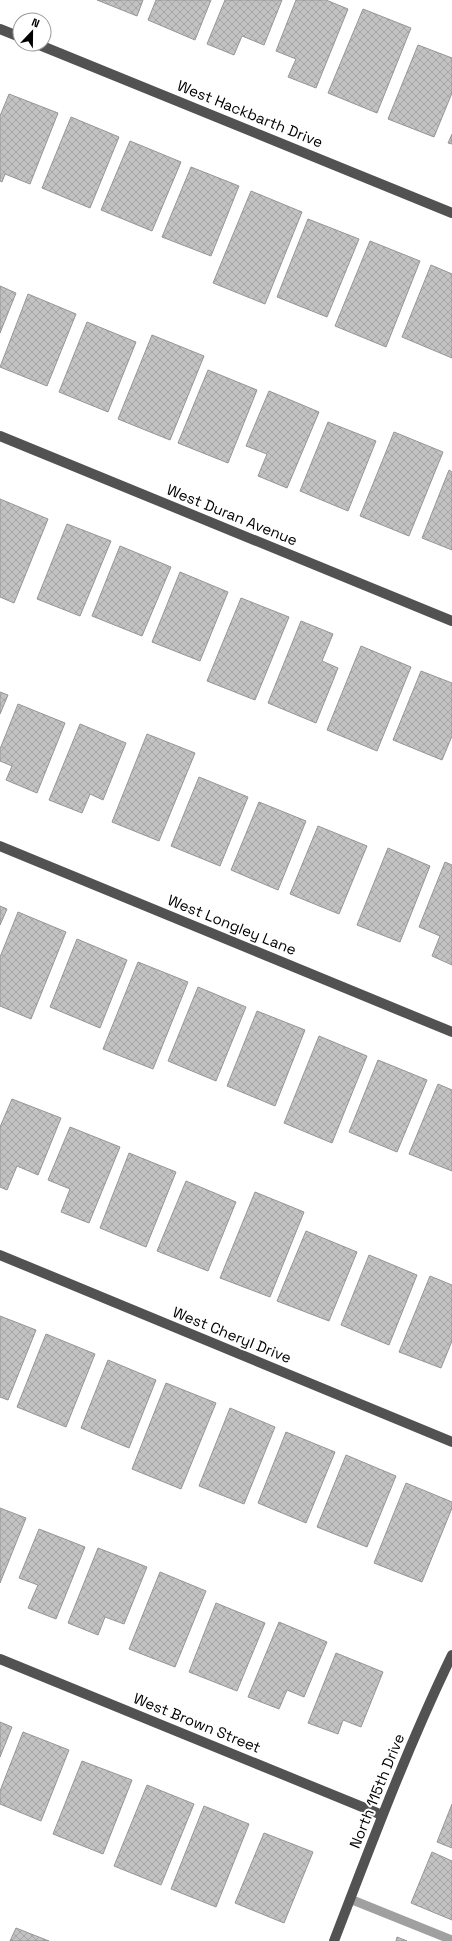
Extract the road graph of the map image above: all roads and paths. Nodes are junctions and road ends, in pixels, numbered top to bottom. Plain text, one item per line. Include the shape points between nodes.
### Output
1 (0, 29) edge
2 (12, 34) edge
3 (52, 50) edge
4 (452, 212) edge
5 (0, 436) edge
6 (452, 621) edge
7 (0, 846) edge
8 (452, 1032) edge
9 (0, 1255) edge
10 (452, 1442) edge
11 (452, 1655) edge
12 (0, 1659) edge
13 (382, 1815) junction
14 (334, 1941) edge

1 - 2 street
3 - 4 street, West Hackbarth Drive
5 - 6 street, West Duran Avenue
7 - 8 street, West Longley Lane
9 - 10 street, West Cheryl Drive
11 - 13 street, North 115th Drive
12 - 13 street, West Brown Street
13 - 14 street, North 115th Drive

